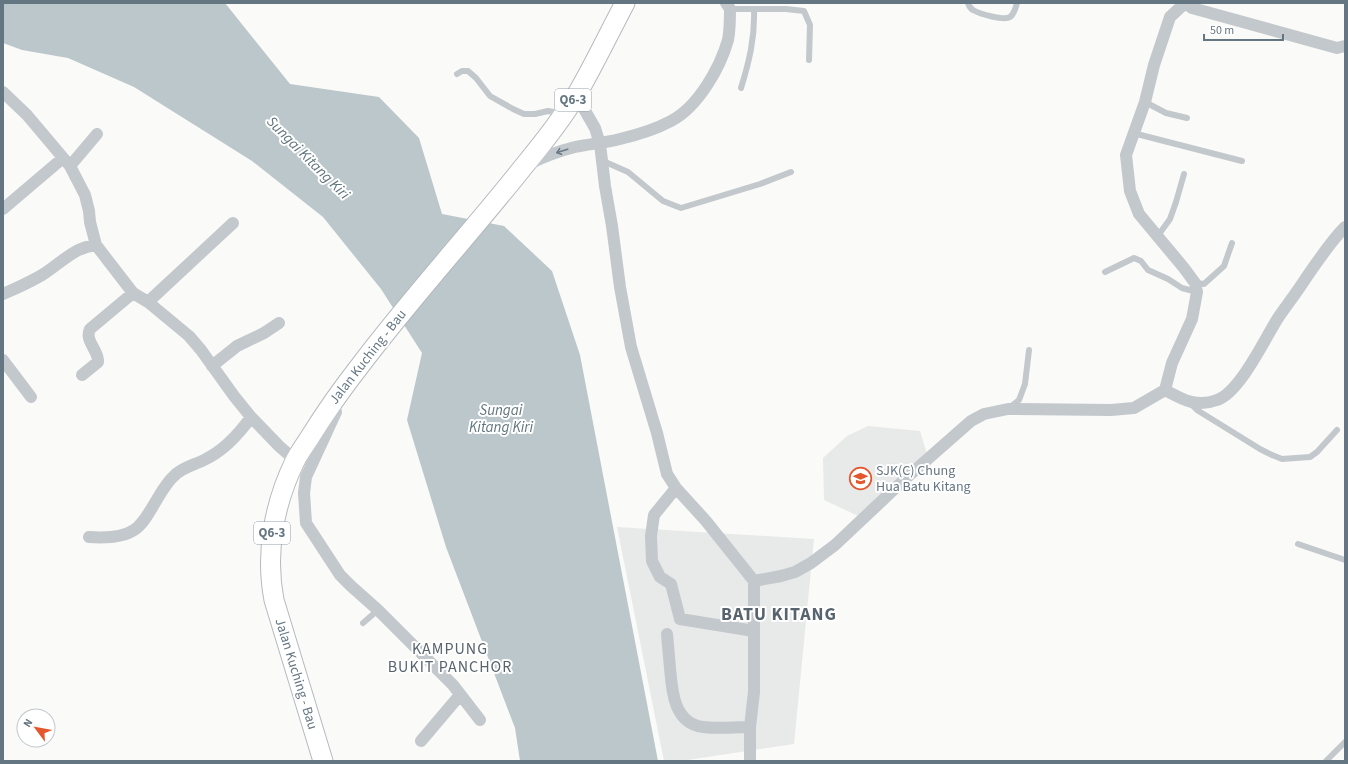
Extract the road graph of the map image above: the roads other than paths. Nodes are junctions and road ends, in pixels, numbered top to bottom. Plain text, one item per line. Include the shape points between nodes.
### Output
1 (625, 3) edge
2 (968, 3) edge
3 (1017, 3) edge
4 (1185, 3) edge
5 (728, 6) edge
6 (754, 10) junction
7 (1345, 46) edge
8 (809, 60) dead end
9 (457, 74) dead end
10 (741, 88) dead end
11 (3, 92) edge
12 (576, 95) junction
13 (1145, 102) junction
14 (564, 114) junction
15 (1187, 118) dead end
16 (1133, 133) junction
17 (97, 134) dead end
18 (600, 144) junction
19 (603, 161) junction
20 (1242, 161) dead end
21 (67, 162) junction
22 (525, 166) junction
23 (791, 172) dead end
24 (1184, 174) dead end
25 (3, 209) edge
26 (233, 223) dead end
27 (1345, 227) edge
28 (1157, 237) junction
29 (1232, 243) dead end
30 (96, 245) junction
31 (1105, 272) dead end
32 (1196, 288) junction
33 (3, 294) edge
34 (133, 294) junction
35 (148, 302) junction
36 (279, 323) dead end
37 (1029, 350) dead end
38 (3, 360) edge
39 (212, 366) junction
40 (82, 375) dead end
41 (1165, 390) junction
42 (31, 397) dead end
43 (332, 402) junction
44 (1189, 402) junction
45 (1008, 409) junction
46 (251, 417) junction
47 (1337, 430) dead end
48 (296, 461) junction
49 (890, 467) dead end
50 (905, 479) junction
51 (676, 488) junction
52 (89, 537) dead end
53 (1298, 544) dead end
54 (1345, 560) edge
55 (754, 581) junction
56 (378, 610) junction
57 (363, 623) dead end
58 (754, 631) junction
59 (667, 634) dead end
60 (460, 695) junction
61 (480, 720) dead end
62 (750, 726) junction
63 (421, 741) dead end
64 (1345, 742) edge
65 (323, 761) edge
66 (750, 761) edge
67 (1326, 761) edge

1 - 12 main road, Jalan Kuching - Bau / Q6-3
2 - 3 lane via 972,10 1004,19 1011,17
4 - 7 street via 1192,8 1337,48
4 - 13 street via 1170,17
5 - 6 lane
5 - 18 street via 728,39 718,66 688,108 672,120 637,134
6 - 8 lane via 804,11 810,25
6 - 10 lane via 753,42
9 - 14 lane via 468,71 490,96 524,114 548,111
11 - 21 street via 27,115
12 - 14 main road, Jalan Kuching - Bau / Q6-3
12 - 18 street via 596,128
13 - 15 lane via 1166,113
13 - 16 street
14 - 22 main road, Jalan Kuching - Bau / Q6-3
16 - 20 lane
16 - 28 street via 1126,155 1130,191 1139,214
17 - 21 street
18 - 19 street
18 -> 22 street via 575,147
19 - 23 lane via 628,172 664,201 682,208
19 - 51 street via 631,347 667,474
21 - 25 street
21 - 30 street via 85,195
22 - 43 main road, Jalan Kuching - Bau / Q6-3 via 386,330
24 - 28 lane via 1170,219
26 - 35 street
27 - 44 street via 1319,260 1231,391 1216,401
28 - 32 street
29 - 32 lane via 1224,266
30 - 33 street via 75,251 43,274
30 - 34 street
31 - 32 lane via 1134,258 1141,261 1148,270 1182,288
32 - 41 street via 1192,319 1172,363
34 - 35 street
34 - 40 street via 90,328 88,336 98,362
35 - 39 street via 189,336
36 - 39 street via 238,346
37 - 45 lane via 1025,384 1019,400
38 - 42 street
39 - 46 street
41 - 44 street
41 - 45 street via 1134,408
43 - 48 main road, Jalan Kuching - Bau / Q6-3
43 - 56 street via 336,412 306,477 306,523 340,575
44 - 47 lane via 1197,410 1254,445 1282,459 1310,457
45 - 50 street via 984,414 971,421
46 - 48 street
46 - 52 street via 233,439 219,450 174,475 135,530 115,537
48 - 65 main road, Jalan Kuching - Bau / Q6-3 via 279,503 272,532 270,583
49 - 50 lane
50 - 55 street via 835,545 811,564 795,572
51 - 55 street
51 - 58 street via 654,515 651,536 652,562 660,577 671,584 680,619
53 - 54 lane
55 - 58 street
56 - 57 lane
56 - 60 street
58 - 62 street via 754,692
59 - 62 street via 672,690 683,718 703,727
60 - 61 street
60 - 63 street
62 - 66 street
64 - 67 lane

